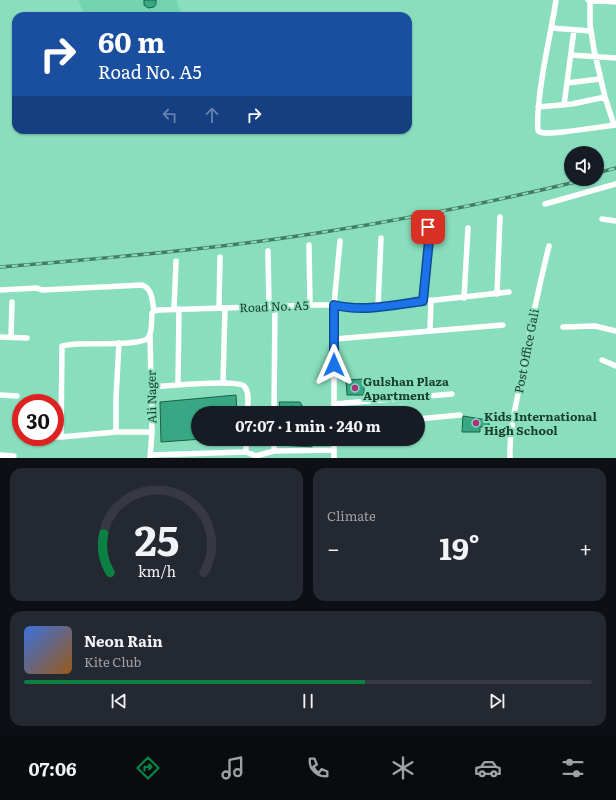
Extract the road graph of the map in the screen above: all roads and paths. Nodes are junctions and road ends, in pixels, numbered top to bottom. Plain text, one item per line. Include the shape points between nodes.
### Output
1 (556, 0) edge
2 (589, 0) edge
3 (616, 2) edge
4 (551, 28) junction
5 (574, 30) junction
6 (591, 31) junction
7 (571, 55) junction
8 (595, 56) junction
9 (616, 58) edge
10 (600, 79) junction
11 (567, 83) junction
12 (605, 98) junction
13 (564, 106) junction
14 (538, 107) junction
15 (615, 125) edge
16 (616, 184) edge
17 (545, 204) dead end
18 (500, 217) dead end
19 (602, 219) dead end
20 (616, 221) edge
21 (428, 227) dead end
22 (468, 228) dead end
23 (381, 238) dead end
24 (340, 241) dead end
25 (309, 246) dead end
26 (549, 246) dead end
27 (268, 251) dead end
28 (220, 257) dead end
29 (176, 261) dead end
30 (0, 290) edge
31 (509, 292) dead end
32 (497, 294) junction
33 (464, 298) junction
34 (431, 300) junction
35 (423, 301) junction
36 (12, 302) dead end
37 (310, 305) junction
38 (334, 305) junction
39 (268, 306) junction
40 (275, 306) junction
41 (378, 307) junction
42 (222, 308) junction
43 (177, 309) junction
44 (154, 311) junction
45 (503, 325) dead end
46 (563, 327) dead end
47 (430, 331) junction
48 (616, 331) edge
49 (150, 335) junction
50 (0, 336) edge
51 (11, 337) junction
52 (27, 338) dead end
53 (335, 340) junction
54 (119, 343) junction
55 (602, 360) dead end
56 (616, 366) edge
57 (223, 383) junction
58 (178, 385) junction
59 (151, 387) junction
60 (0, 394) edge
61 (62, 394) edge
62 (452, 394) dead end
63 (12, 395) edge
64 (334, 404) joint
65 (248, 406) edge
66 (274, 406) edge
67 (460, 415) dead end
68 (425, 418) edge
69 (116, 432) junction
70 (152, 432) junction
71 (64, 437) edge
72 (246, 446) edge
73 (274, 446) edge
74 (334, 446) edge
75 (334, 450) junction
76 (274, 451) junction
77 (246, 452) junction
78 (0, 455) edge
79 (14, 456) dead end
80 (150, 456) edge
81 (256, 457) edge
82 (334, 458) edge
83 (510, 458) edge

1 - 4 street
2 - 3 street
2 - 6 street
4 - 5 street
4 - 14 street
5 - 6 street
5 - 7 street
6 - 8 street
7 - 8 street
7 - 11 street
8 - 9 street
8 - 10 street
10 - 11 street
10 - 12 street
11 - 13 street
12 - 13 street
12 - 15 street
13 - 14 street
14 - 15 street via 539,132 564,132
16 - 17 street
18 - 32 street
19 - 20 street
21 - 35 street
22 - 33 street
23 - 41 street
24 - 38 street
25 - 37 street
26 - 83 street, Post Office Gali via 524,360 510,440
27 - 39 street
28 - 42 street
29 - 43 street
30 - 44 street via 142,286 150,291
31 - 32 street, Road No. A5
32 - 33 street, Road No. A5
33 - 34 street, Road No. A5
34 - 35 street, Road No. A5
34 - 47 street
35 - 41 street, Road No. A5
36 - 51 street
37 - 38 street, Road No. A5
37 - 40 street, Road No. A5
38 - 41 street, Road No. A5 via 353,308
38 - 53 street
39 - 40 street, Road No. A5
39 - 42 street, Road No. A5
40 - 66 street
42 - 43 street, Road No. A5
42 - 57 street
43 - 44 street, Road No. A5
43 - 58 street
44 - 49 street
45 - 47 street
46 - 48 street via 589,325
47 - 53 street
49 - 54 street via 139,342
49 - 59 street, Ali Nager
50 - 51 street
51 - 52 street
53 - 64 street
54 - 61 street via 62,346
54 - 69 street
55 - 56 street
57 - 58 street
57 - 65 street via 242,384 248,393
58 - 59 street
59 - 70 street, Ali Nager
60 - 63 street
62 - 64 street
67 - 68 street
69 - 70 street
69 - 71 street
70 - 80 street, Ali Nager
72 - 77 street
73 - 76 street
74 - 75 street
75 - 76 street
75 - 82 street
76 - 81 street
77 - 80 street
77 - 81 street
78 - 79 street

